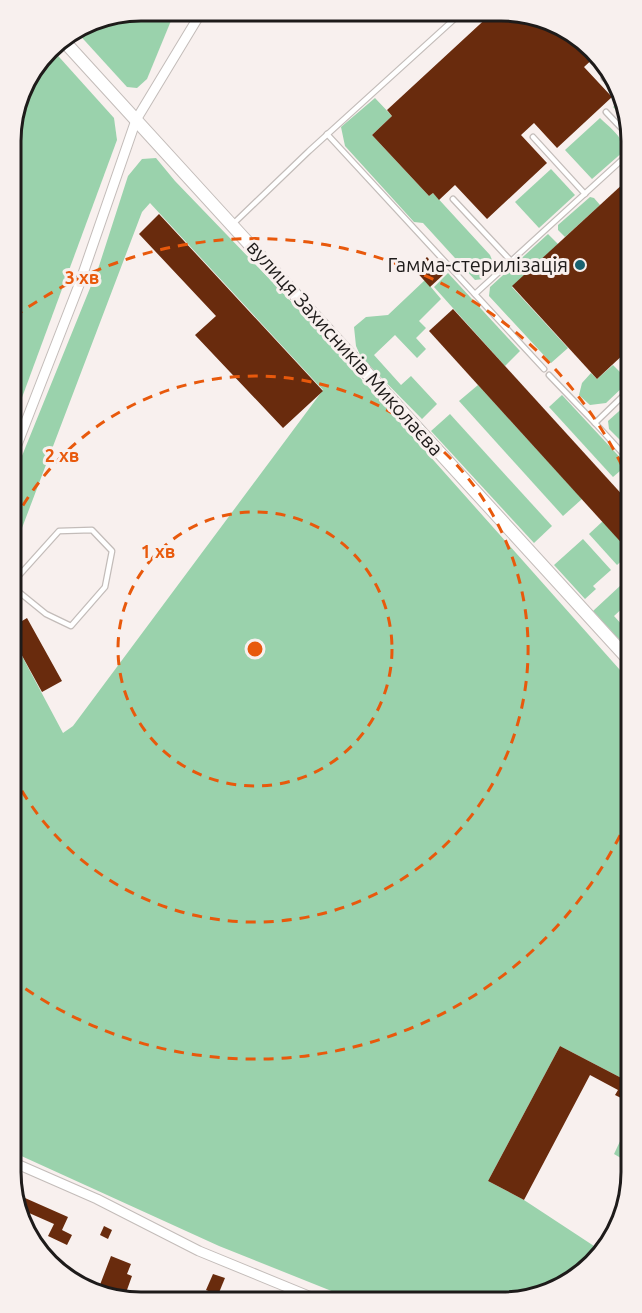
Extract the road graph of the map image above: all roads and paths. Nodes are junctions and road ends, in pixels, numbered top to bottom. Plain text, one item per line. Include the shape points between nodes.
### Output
1 (196, 21) edge
2 (452, 21) edge
3 (68, 46) edge
4 (606, 112) dead end
5 (136, 120) junction
6 (620, 127) edge
7 (327, 134) junction
8 (533, 137) dead end
9 (621, 161) edge
10 (585, 194) junction
11 (453, 199) dead end
12 (233, 224) junction
13 (511, 261) junction
14 (475, 294) junction
15 (544, 369) dead end
16 (549, 375) dead end
17 (621, 398) edge
18 (595, 423) junction
19 (21, 435) edge
20 (621, 451) edge
21 (21, 573) edge
22 (21, 594) edge
23 (621, 650) edge
24 (21, 1166) edge
25 (299, 1292) edge

1 - 5 street
2 - 7 lane
3 - 5 street, вулиця Захисників Миколаєва
4 - 6 lane
5 - 12 street, вулиця Захисників Миколаєва
5 - 19 street via 80,285
7 - 12 lane
7 - 14 lane
8 - 10 lane
9 - 10 lane
10 - 13 lane
11 - 13 lane
12 - 23 street, вулиця Захисників Миколаєва
13 - 14 lane
14 - 15 lane
16 - 18 lane
17 - 18 lane
18 - 20 lane
21 - 22 lane via 59,531 92,530 112,551 105,587 71,626 46,614
24 - 25 street via 200,1251

